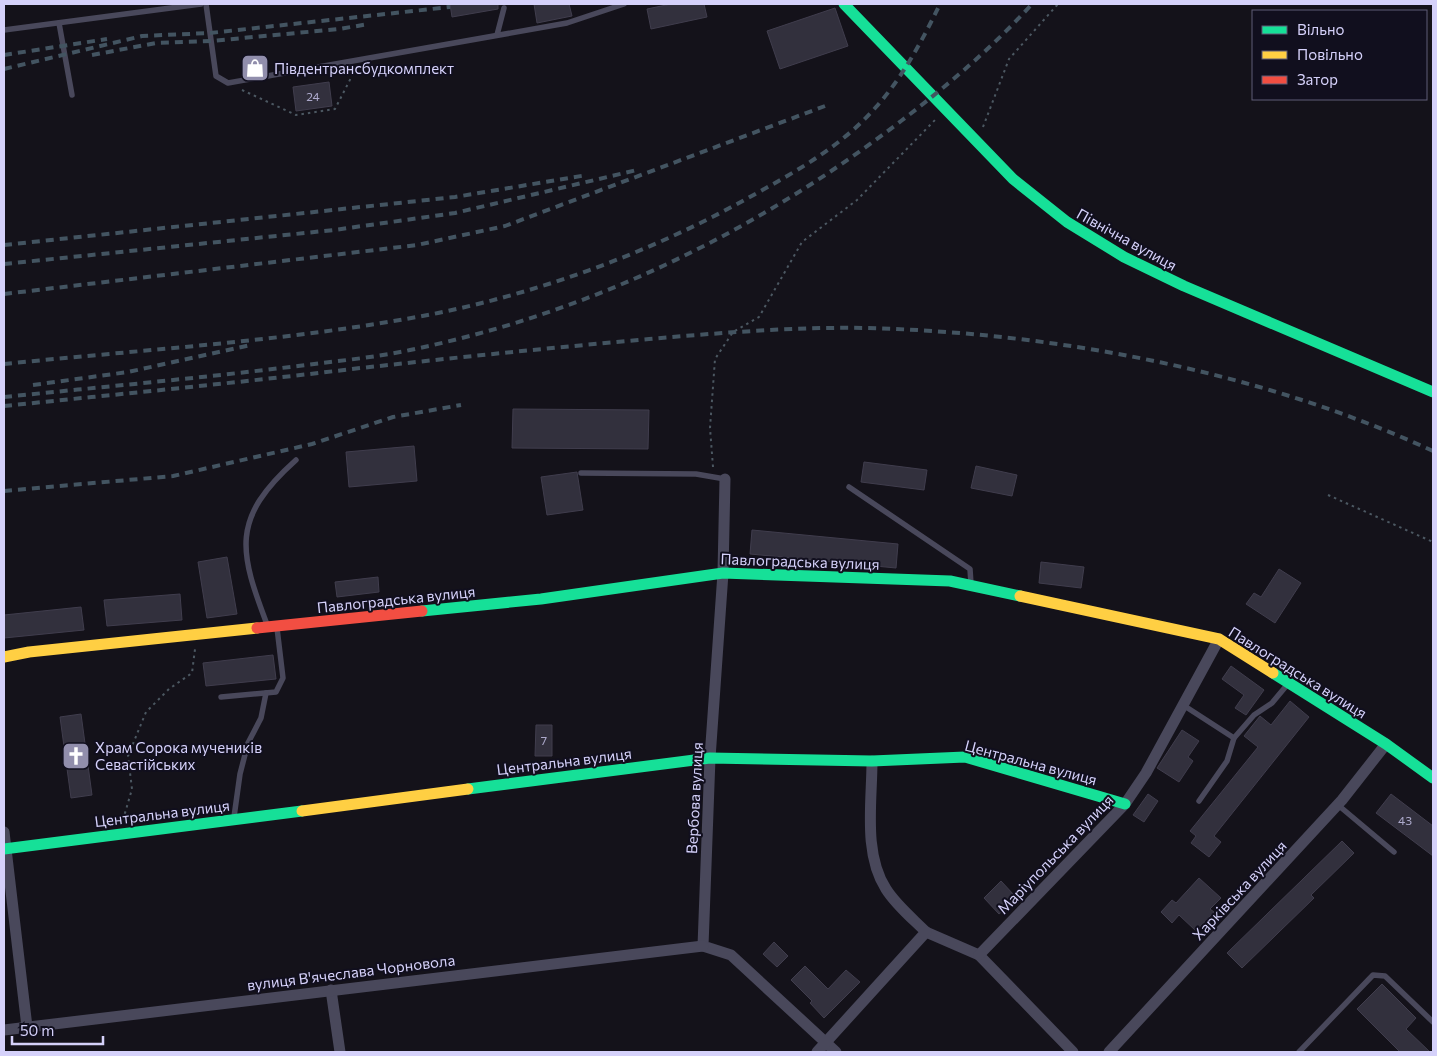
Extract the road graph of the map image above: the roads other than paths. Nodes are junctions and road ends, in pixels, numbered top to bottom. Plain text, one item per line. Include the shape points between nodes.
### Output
1 (201, 4) edge
2 (206, 4) edge
3 (624, 4) edge
4 (844, 4) edge
5 (504, 8) dead end
6 (59, 23) junction
7 (4, 30) edge
8 (497, 35) junction
9 (72, 94) dead end
10 (1433, 392) edge
11 (296, 460) dead end
12 (581, 473) dead end
13 (719, 478) joint
14 (849, 487) dead end
15 (723, 572) junction
16 (971, 586) junction
17 (272, 627) junction
18 (1218, 639) junction
19 (4, 657) edge
20 (1288, 683) junction
21 (266, 693) junction
22 (221, 697) dead end
23 (1183, 705) junction
24 (1234, 738) junction
25 (1386, 744) junction
26 (710, 758) junction
27 (872, 761) junction
28 (1433, 778) edge
29 (1199, 801) dead end
30 (1125, 804) junction
31 (1338, 805) junction
32 (234, 819) junction
33 (4, 832) edge
34 (5, 849) edge
35 (1394, 852) dead end
36 (926, 932) junction
37 (703, 946) junction
38 (979, 955) junction
39 (331, 990) junction
40 (1433, 1022) edge
41 (27, 1027) junction
42 (4, 1030) edge
43 (826, 1043) junction
44 (340, 1052) edge
45 (817, 1052) edge
46 (836, 1052) edge
47 (1073, 1052) edge
48 (1109, 1052) edge
49 (1299, 1052) edge

1 - 6 lane
2 - 8 lane via 216,76 228,83
3 - 8 lane via 568,23
4 - 10 street, Північна вулиця via 1035,199 1084,235 1154,274
5 - 8 lane
6 - 7 lane
6 - 9 lane
11 - 17 lane via 275,478 252,510 244,549 250,579
12 - 13 lane via 696,474
13 - 15 street, Вербова вулиця
14 - 16 lane via 970,569
15 - 16 street, Павлоградська вулиця via 950,582
15 - 17 street, Павлоградська вулиця via 541,599
15 - 26 street, Вербова вулиця
16 - 18 street, Павлоградська вулиця
17 - 19 street, Павлоградська вулиця
17 - 21 lane via 282,678 276,692
18 - 20 street, Павлоградська вулиця
18 - 23 street, Маріупольська вулиця
20 - 24 lane via 1272,703 1254,715
20 - 25 street, Павлоградська вулиця
21 - 22 lane
21 - 32 lane via 261,718 248,743 240,774
23 - 24 lane
23 - 30 street, Маріупольська вулиця
24 - 29 lane via 1227,761
25 - 28 street, Павлоградська вулиця
25 - 31 street, Харківська вулиця
26 - 27 street, Центральна вулиця
26 - 32 street, Центральна вулиця
26 - 37 street, Вербова вулиця
27 - 30 street, Центральна вулиця via 965,757
27 - 36 street via 872,850 877,871 886,890
30 - 38 street, Маріупольська вулиця
31 - 35 lane
31 - 48 street, Харківська вулиця
32 - 34 street, Центральна вулиця
33 - 34 street
34 - 41 street
36 - 38 street
36 - 43 street
37 - 39 street, вулиця В'ячеслава Чорновола
37 - 43 street via 731,955
38 - 47 street
39 - 41 street, вулиця В'ячеслава Чорновола
39 - 44 street
40 - 49 lane via 1385,976 1372,975
41 - 42 street, вулиця В'ячеслава Чорновола
43 - 45 street
43 - 46 street

